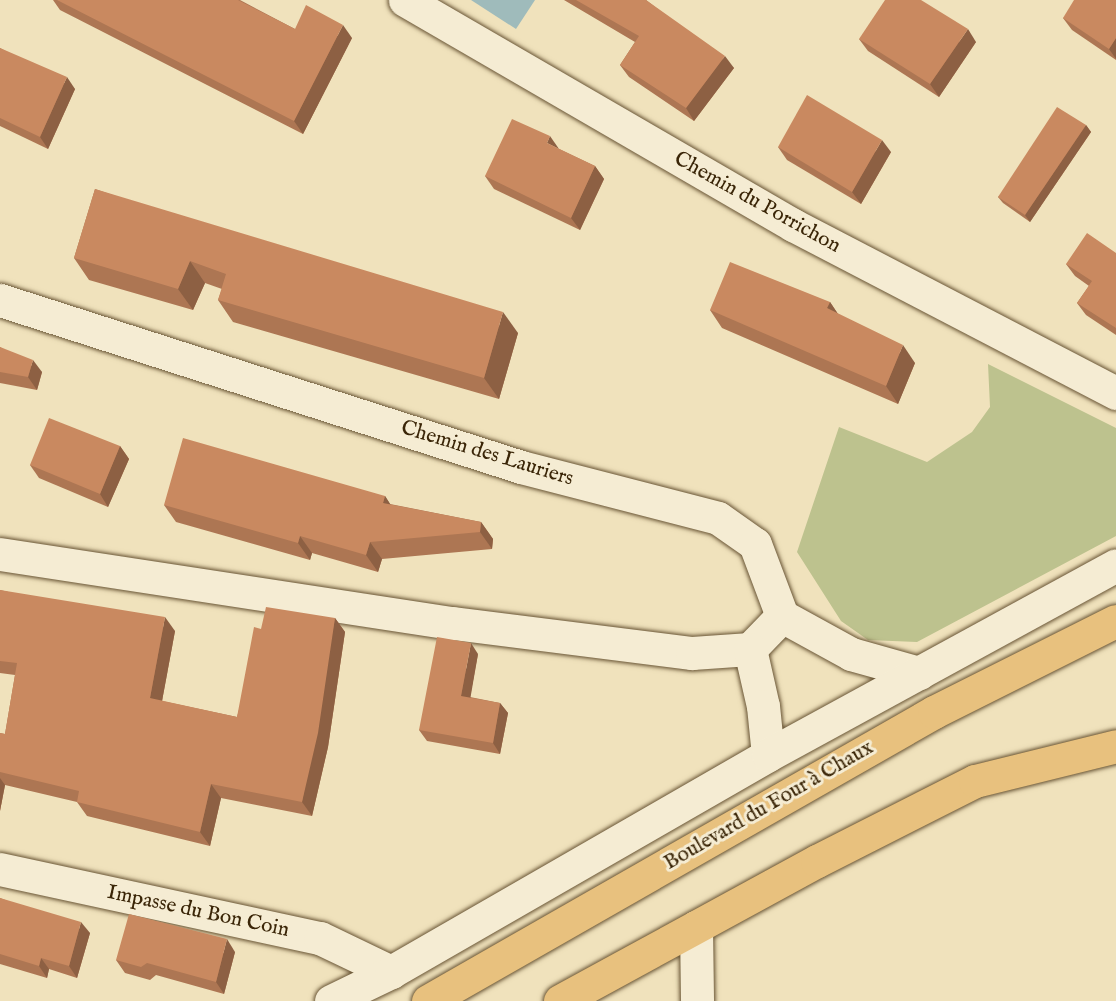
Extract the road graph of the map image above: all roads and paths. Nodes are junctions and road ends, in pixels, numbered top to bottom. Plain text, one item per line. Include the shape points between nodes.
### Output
1 (405, 0) edge
2 (0, 300) edge
3 (1116, 393) edge
4 (0, 554) edge
5 (1116, 566) edge
6 (782, 616) junction
7 (1116, 621) edge
8 (750, 649) junction
9 (919, 673) junction
10 (1116, 746) edge
11 (768, 755) junction
12 (0, 869) edge
13 (696, 927) junction
14 (391, 972) junction
15 (331, 1001) edge
16 (428, 1001) edge
17 (560, 1001) edge
18 (697, 1001) edge

1 - 3 street, Chemin du Porrichon via 793,225
2 - 6 street, Chemin des Lauriers via 521,467 718,518 755,544
4 - 8 street via 464,624 692,652
5 - 9 street
6 - 8 street
6 - 9 street via 851,654
7 - 16 main road, Boulevard du Four à Chaux via 934,712
8 - 11 street via 763,706
9 - 11 street
10 - 13 main road via 975,781
11 - 14 street
12 - 14 street, Impasse du Bon Coin via 321,938
13 - 17 main road
13 - 18 street
14 - 15 street

